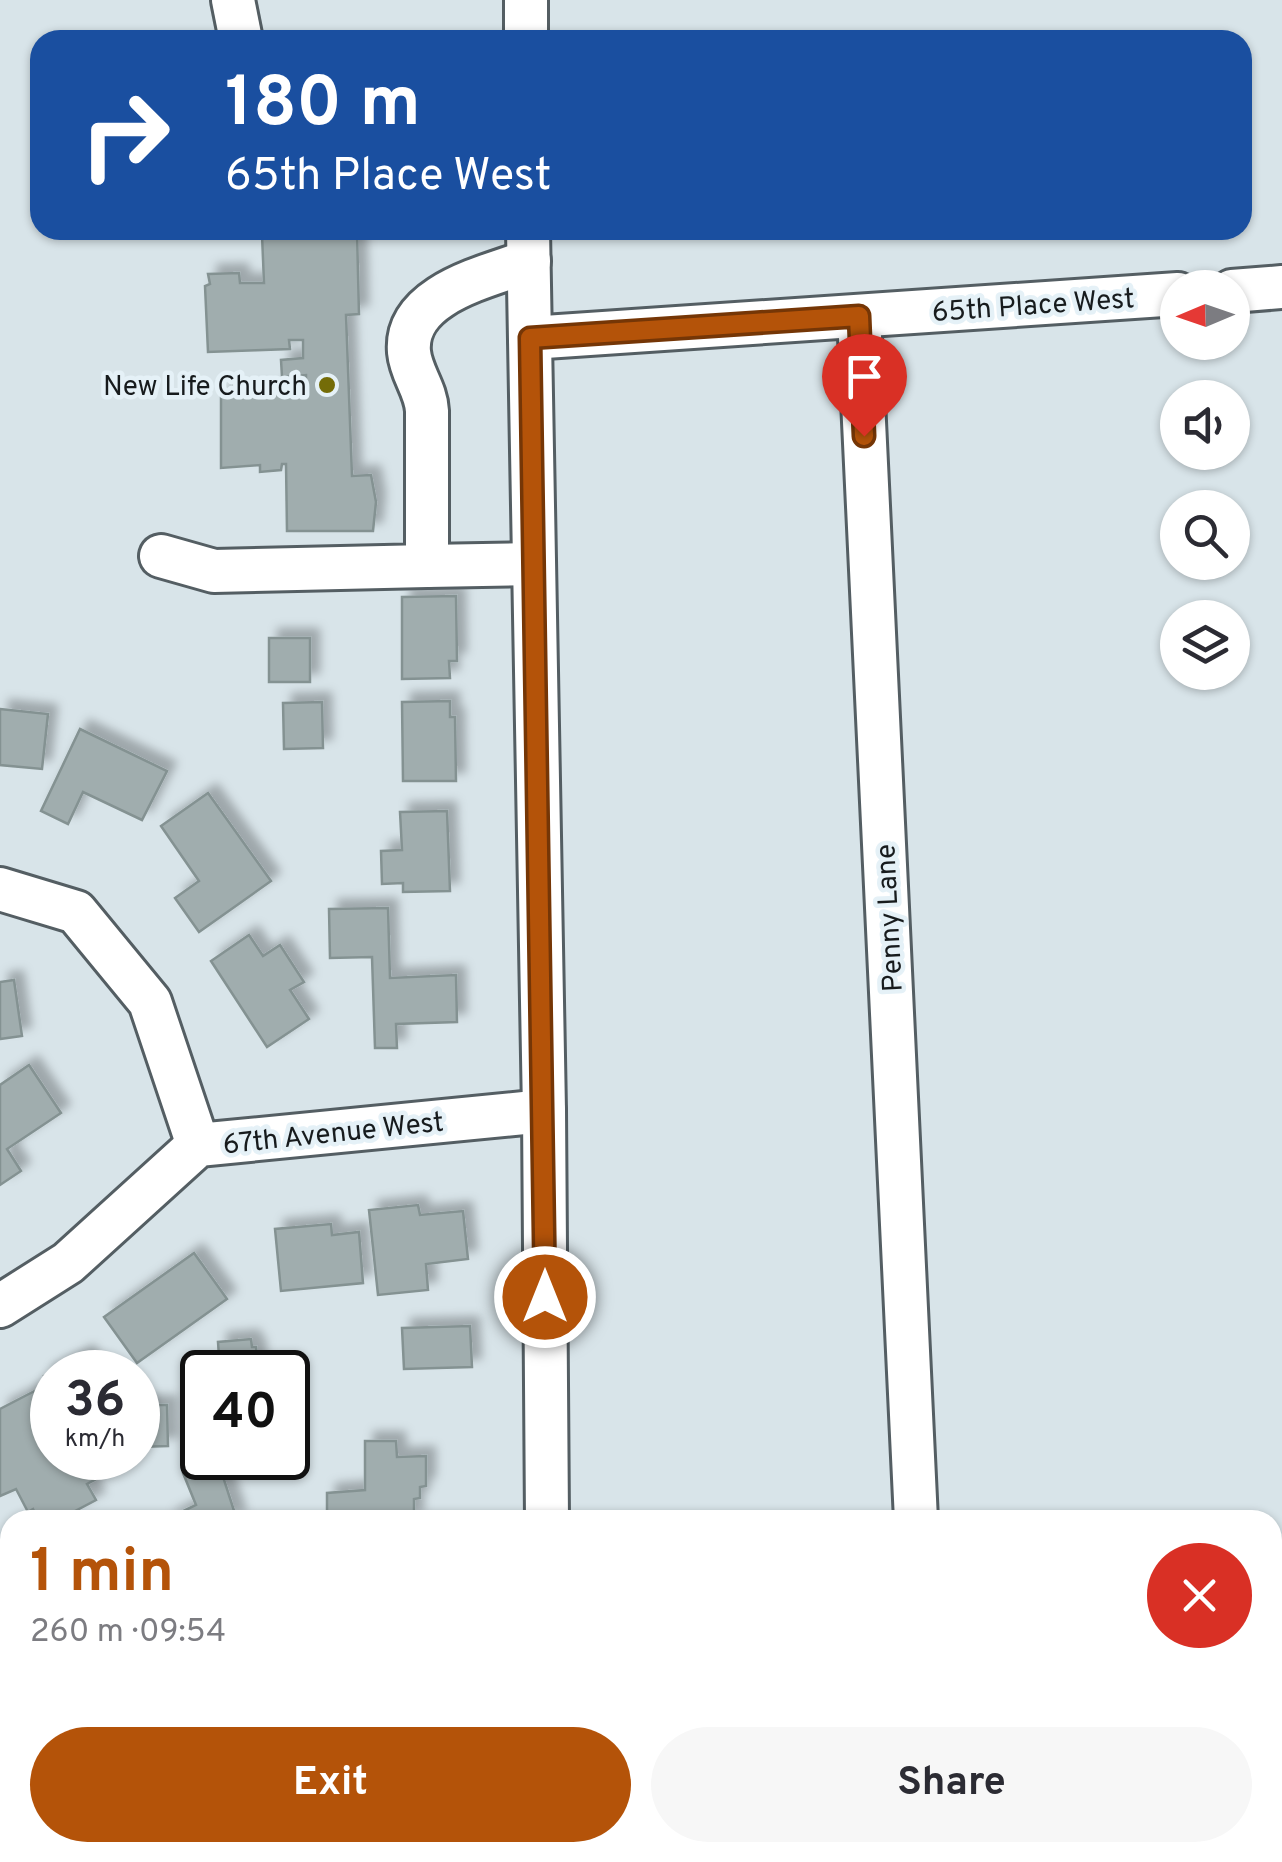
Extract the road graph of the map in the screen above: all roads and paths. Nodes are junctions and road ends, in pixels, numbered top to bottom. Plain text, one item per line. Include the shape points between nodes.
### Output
1 (234, 0) edge
2 (526, 0) edge
3 (238, 30) edge
4 (526, 30) edge
5 (529, 245) edge
6 (1282, 287) edge
7 (1250, 290) edge
8 (1160, 295) edge
9 (859, 316) junction
10 (530, 338) junction
11 (161, 556) dead end
12 (534, 564) junction
13 (427, 566) junction
14 (0, 889) edge
15 (544, 1112) junction
16 (198, 1146) junction
17 (0, 1306) edge
18 (547, 1510) edge
19 (916, 1510) edge

1 - 3 street
2 - 4 street
5 - 10 street
5 - 13 street via 425,308 412,326 409,350 426,394
6 - 7 street
8 - 9 street, 65th Place West
9 - 10 street, 65th Place West
9 - 19 street, Penny Lane
10 - 12 street
11 - 13 street via 214,570
12 - 13 street
12 - 15 street
14 - 16 street via 76,912 150,1002
15 - 16 street, 67th Avenue West
15 - 18 street
16 - 17 street, 67th Avenue West via 68,1263

